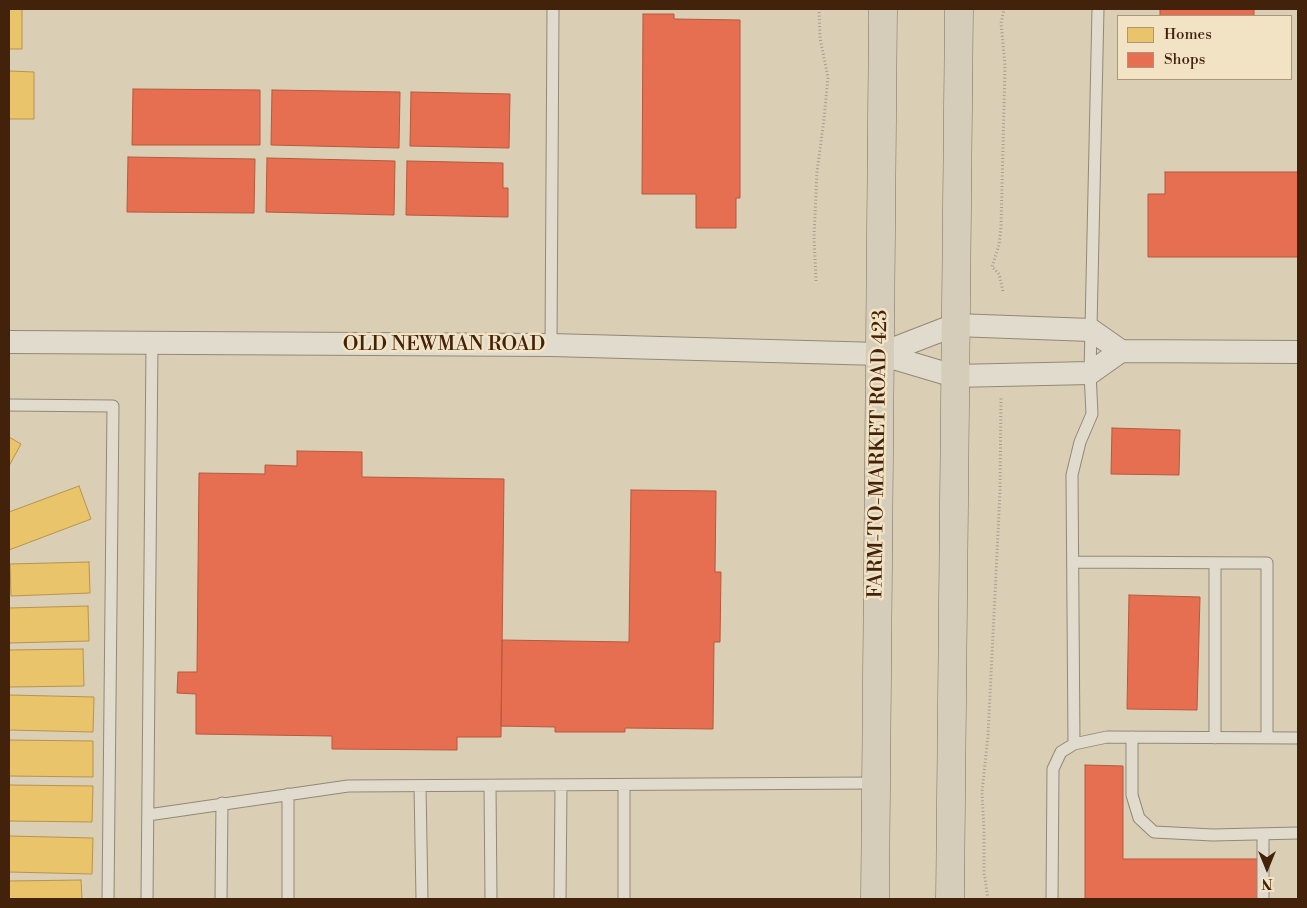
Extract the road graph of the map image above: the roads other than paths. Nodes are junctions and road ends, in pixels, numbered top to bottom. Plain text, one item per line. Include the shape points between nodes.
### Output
1 (553, 9) edge
2 (883, 9) edge
3 (959, 9) edge
4 (1098, 9) edge
5 (955, 326) junction
6 (1091, 330) junction
7 (9, 342) edge
8 (152, 343) junction
9 (552, 346) junction
10 (1121, 351) junction
11 (1298, 352) edge
12 (880, 354) junction
13 (1090, 373) junction
14 (954, 376) junction
15 (9, 405) edge
16 (1073, 562) junction
17 (1214, 563) junction
18 (1132, 737) junction
19 (1215, 738) junction
20 (1267, 738) junction
21 (1298, 738) edge
22 (1074, 744) junction
23 (875, 784) junction
24 (420, 786) junction
25 (490, 786) junction
26 (562, 786) junction
27 (624, 786) junction
28 (288, 794) junction
29 (222, 804) junction
30 (148, 815) junction
31 (1298, 833) edge
32 (1263, 834) junction
33 (108, 899) edge
34 (147, 899) edge
35 (221, 899) edge
36 (288, 899) edge
37 (422, 899) edge
38 (491, 899) edge
39 (560, 899) edge
40 (624, 899) edge
41 (874, 899) edge
42 (950, 899) edge
43 (1052, 899) edge
44 (1263, 899) edge

1 - 9 lane
2 - 12 main road, FARM-TO-MARKET ROAD 423
3 - 5 main road
4 - 6 lane
5 - 6 street
5 - 12 street
5 - 14 main road
6 - 10 street
6 - 13 lane
7 - 8 street, OLD NEWMAN ROAD
8 - 9 street, OLD NEWMAN ROAD
8 - 30 lane
9 - 12 street, OLD NEWMAN ROAD
10 - 11 street
10 - 13 street
12 - 14 street
12 - 23 main road, FARM-TO-MARKET ROAD 423
13 - 14 street
13 - 16 lane via 1092,414 1080,442 1072,475
14 - 42 main road
15 - 33 lane via 113,406
16 - 17 lane
16 - 22 lane
17 - 19 lane
17 - 20 lane via 1267,563
18 - 19 lane
18 - 22 lane via 1107,737
18 - 32 lane via 1132,795 1139,818 1154,832
19 - 20 lane
20 - 21 lane
22 - 43 lane via 1061,752 1053,769
23 - 27 lane
23 - 41 main road, FARM-TO-MARKET ROAD 423
24 - 25 lane
24 - 28 lane via 348,786
24 - 37 lane
25 - 26 lane
25 - 38 lane
26 - 27 lane
26 - 39 lane
27 - 40 lane
28 - 29 lane
28 - 36 lane
29 - 30 lane
29 - 35 lane
30 - 34 lane
31 - 32 lane
32 - 44 lane

